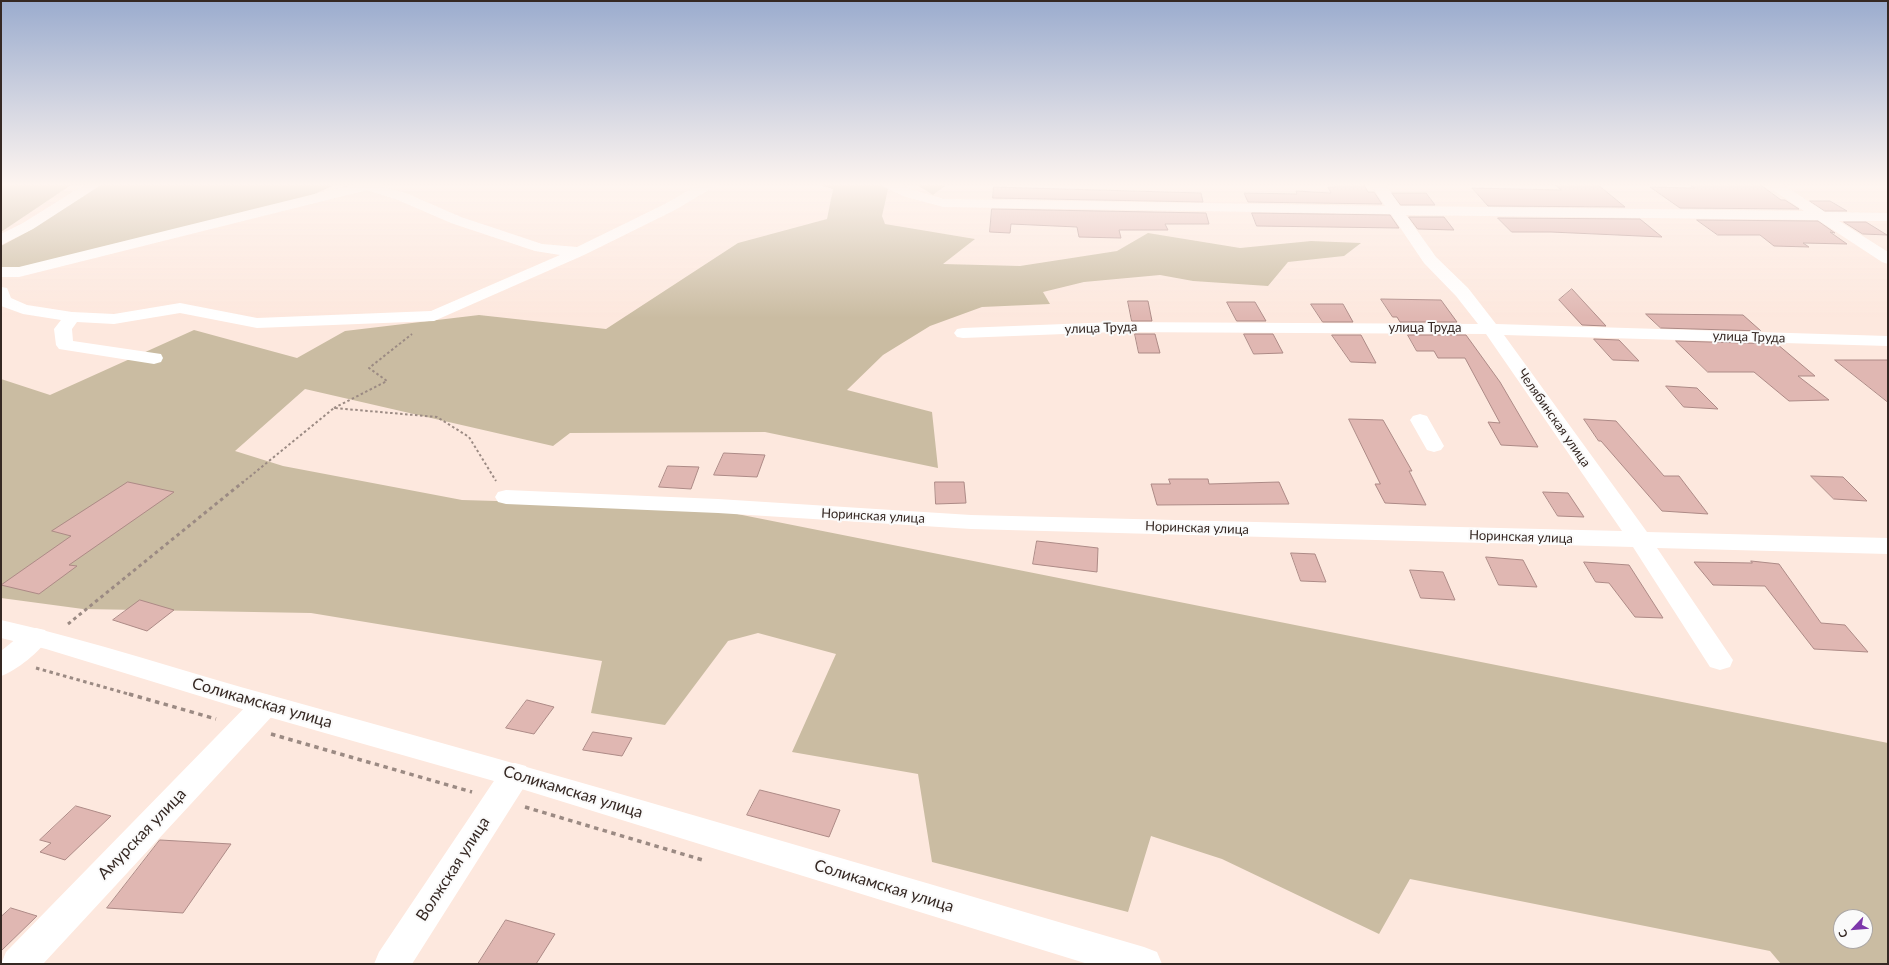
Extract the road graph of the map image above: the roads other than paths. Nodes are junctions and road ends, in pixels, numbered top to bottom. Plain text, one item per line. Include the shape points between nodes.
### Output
1 (24, 228) edge
2 (198, 228) edge
3 (481, 228) edge
4 (628, 228) edge
5 (1409, 228) edge
6 (1839, 228) edge
7 (1, 240) edge
8 (579, 252) junction
9 (1888, 259) edge
10 (1, 272) edge
11 (19, 272) junction
12 (1, 291) edge
13 (72, 317) junction
14 (1491, 329) junction
15 (963, 333) dead end
16 (1888, 341) edge
17 (154, 358) dead end
18 (1420, 420) dead end
19 (1434, 446) dead end
20 (506, 497) road end
21 (1640, 540) junction
22 (1888, 546) edge
23 (1, 629) edge
24 (41, 639) junction
25 (1720, 660) dead end
26 (5, 663) edge
27 (265, 705) junction
28 (506, 787) junction
29 (19, 964) edge
30 (392, 964) edge
31 (1144, 964) edge

1 - 7 street
2 - 11 street
3 - 8 street via 533,245
4 - 8 street
5 - 14 street, Челябинская улица via 1430,260 1462,292
6 - 9 street
8 - 13 street via 434,316 257,323 180,308 114,319
10 - 11 street
11 - 12 street
12 - 13 street via 4,301 23,309
13 - 17 street via 62,329 65,346
14 - 15 street, улица Труда via 1115,327
14 - 16 street, улица Труда
14 - 21 street, Челябинская улица
18 - 19 street
20 - 21 street, Норинская улица via 718,506 971,522
21 - 22 street, Норинская улица
21 - 25 street, Челябинская улица
23 - 24 street, Соликамская улица
24 - 26 street
24 - 27 street, Соликамская улица
27 - 28 street, Соликамская улица
27 - 29 street, Амурская улица
28 - 30 street, Волжская улица
28 - 31 street, Соликамская улица

